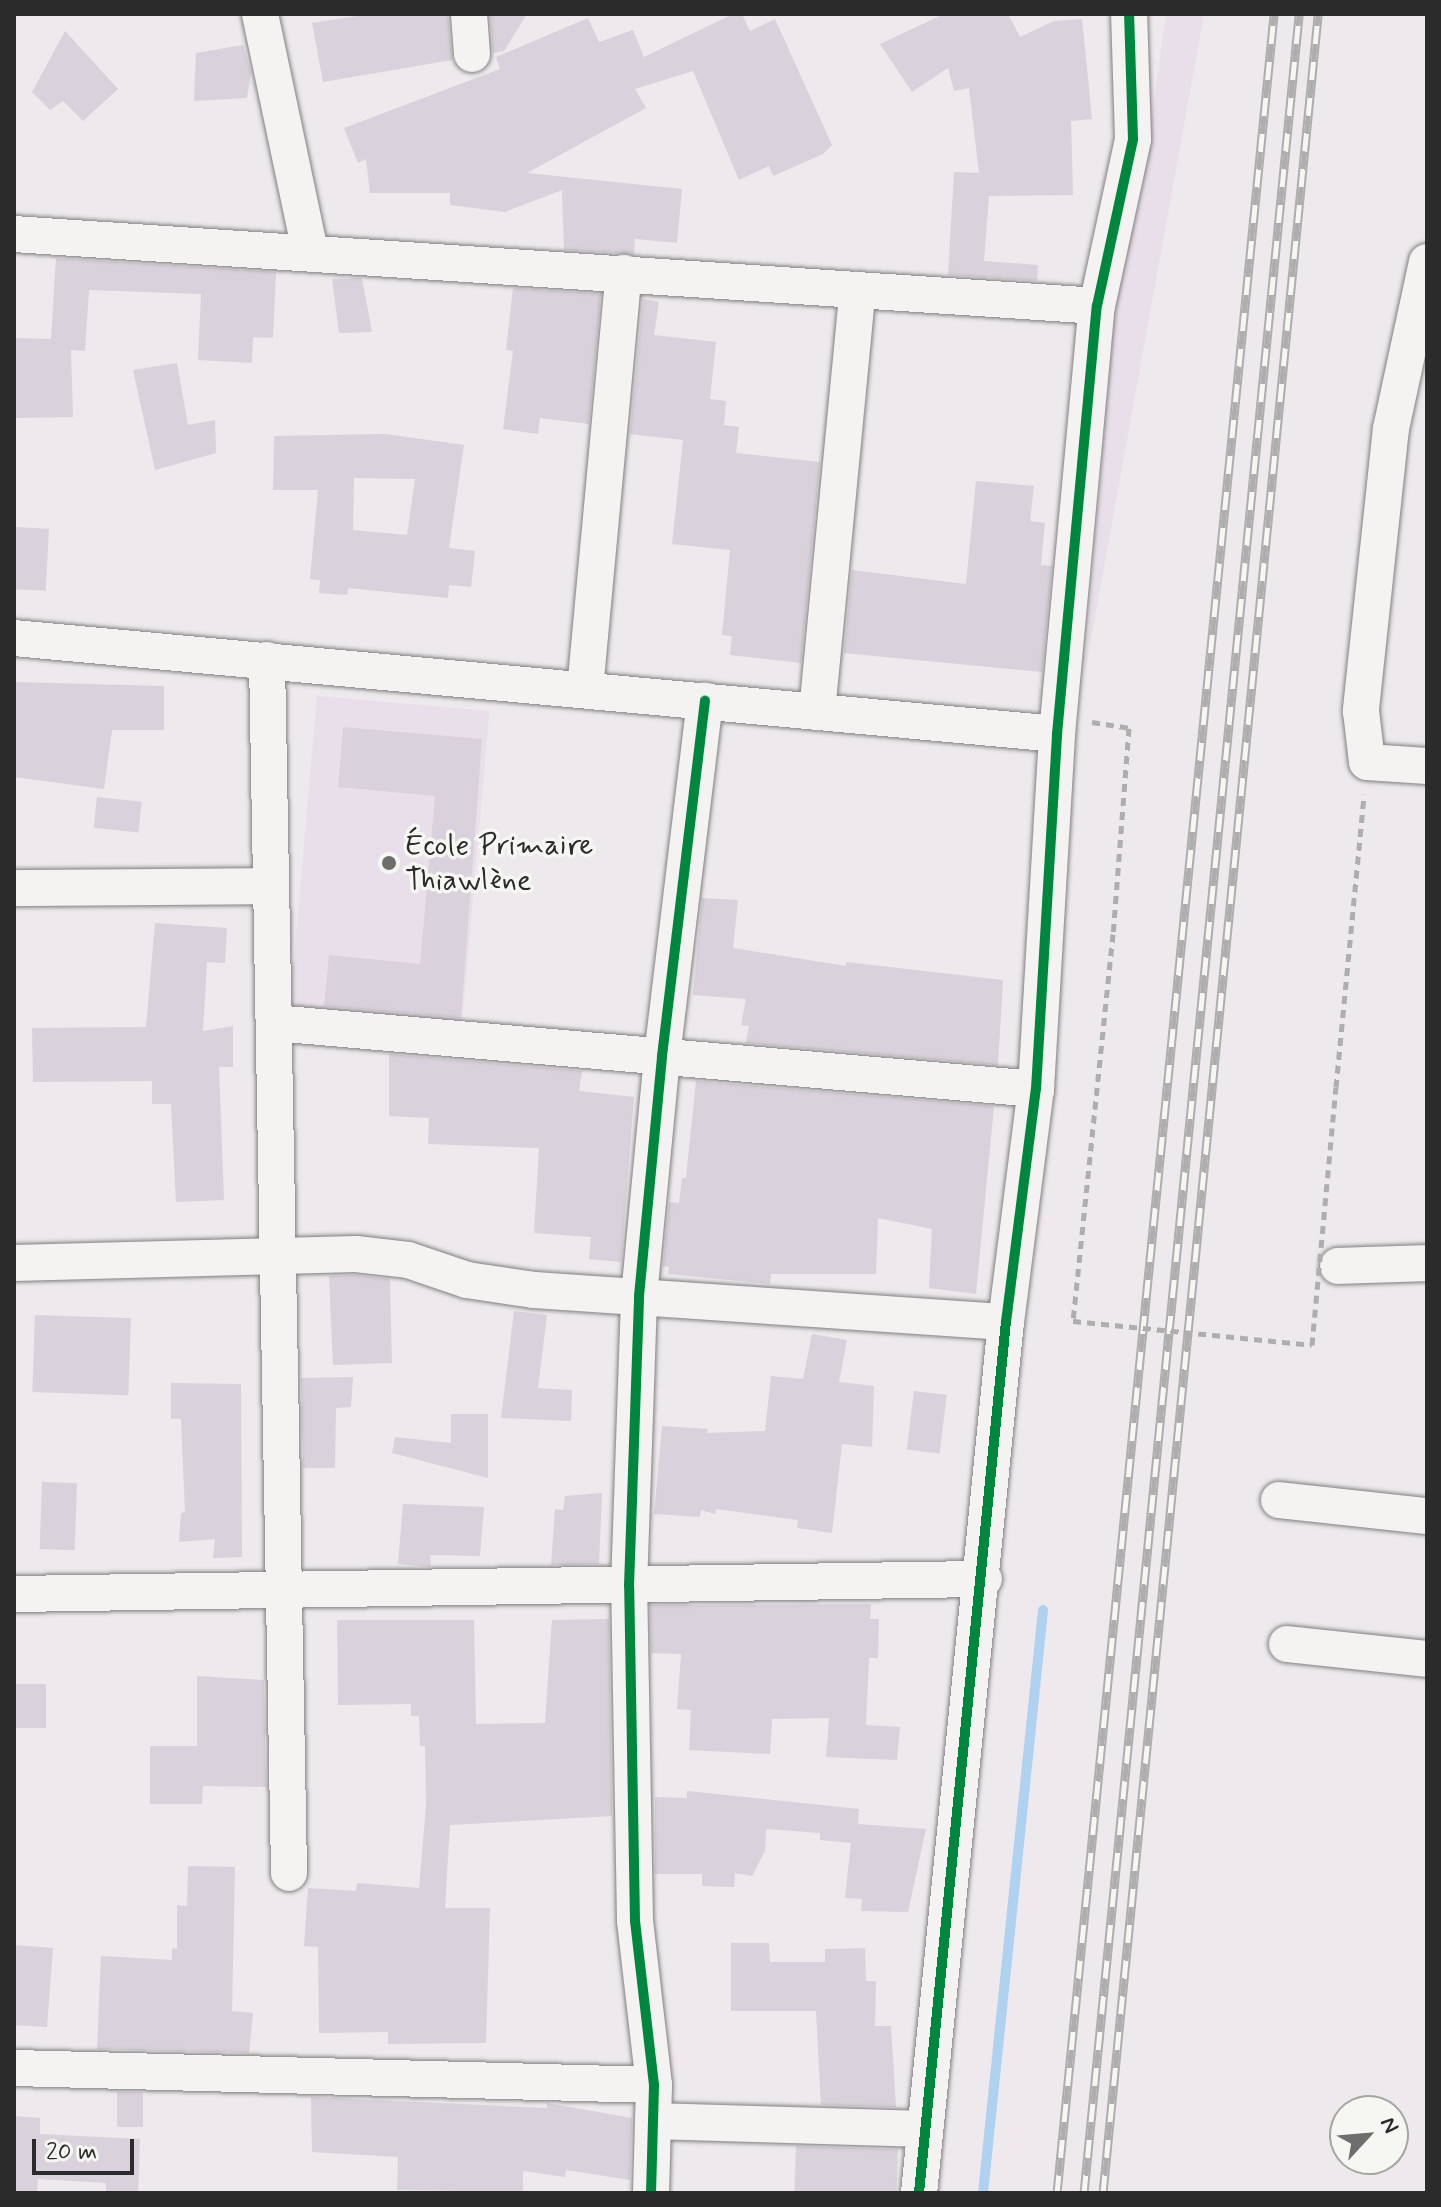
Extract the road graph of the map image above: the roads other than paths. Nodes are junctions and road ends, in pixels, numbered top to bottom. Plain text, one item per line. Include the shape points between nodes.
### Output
1 (260, 14) edge
2 (469, 14) edge
3 (1129, 14) edge
4 (472, 54) dead end
5 (14, 234) edge
6 (310, 252) junction
7 (1427, 262) edge
8 (624, 273) junction
9 (858, 290) junction
10 (1097, 306) junction
11 (14, 638) edge
12 (267, 660) junction
13 (585, 690) junction
14 (705, 701) junction
15 (817, 712) junction
16 (1058, 726) junction
17 (1427, 766) edge
18 (271, 886) junction
19 (14, 888) edge
20 (274, 1023) junction
21 (662, 1056) junction
22 (1036, 1089) junction
23 (278, 1254) junction
24 (14, 1263) edge
25 (1427, 1263) edge
26 (1338, 1266) dead end
27 (639, 1296) junction
28 (1006, 1322) junction
29 (1279, 1500) dead end
30 (1427, 1516) edge
31 (984, 1579) junction
32 (629, 1586) junction
33 (284, 1592) junction
34 (14, 1594) edge
35 (1287, 1644) dead end
36 (1427, 1659) edge
37 (289, 1873) dead end
38 (14, 2068) edge
39 (654, 2085) junction
40 (653, 2121) junction
41 (925, 2129) junction
42 (651, 2193) edge
43 (919, 2193) edge

1 - 6 street
2 - 4 street
3 - 10 street via 1133,139
5 - 6 street
6 - 8 street
7 - 17 street via 1391,428 1361,711 1367,762
8 - 9 street
8 - 13 street
9 - 10 street
9 - 15 street
10 - 16 street
11 - 12 street
12 - 13 street
12 - 18 street
13 - 14 street
14 - 15 street
14 - 21 street
15 - 16 street
16 - 22 street
18 - 19 street
18 - 20 street
20 - 21 street
20 - 23 street
21 - 22 street
21 - 27 street
22 - 28 street
23 - 24 street
23 - 27 street via 408,1260 467,1280
23 - 33 street
25 - 26 street
27 - 28 street
27 - 32 street
28 - 31 street
29 - 30 street
31 - 32 street
31 - 41 street
32 - 33 street
32 - 39 street via 635,1921
33 - 34 street
33 - 37 street
35 - 36 street
38 - 39 street
39 - 40 street
40 - 41 street
40 - 42 street
41 - 43 street

